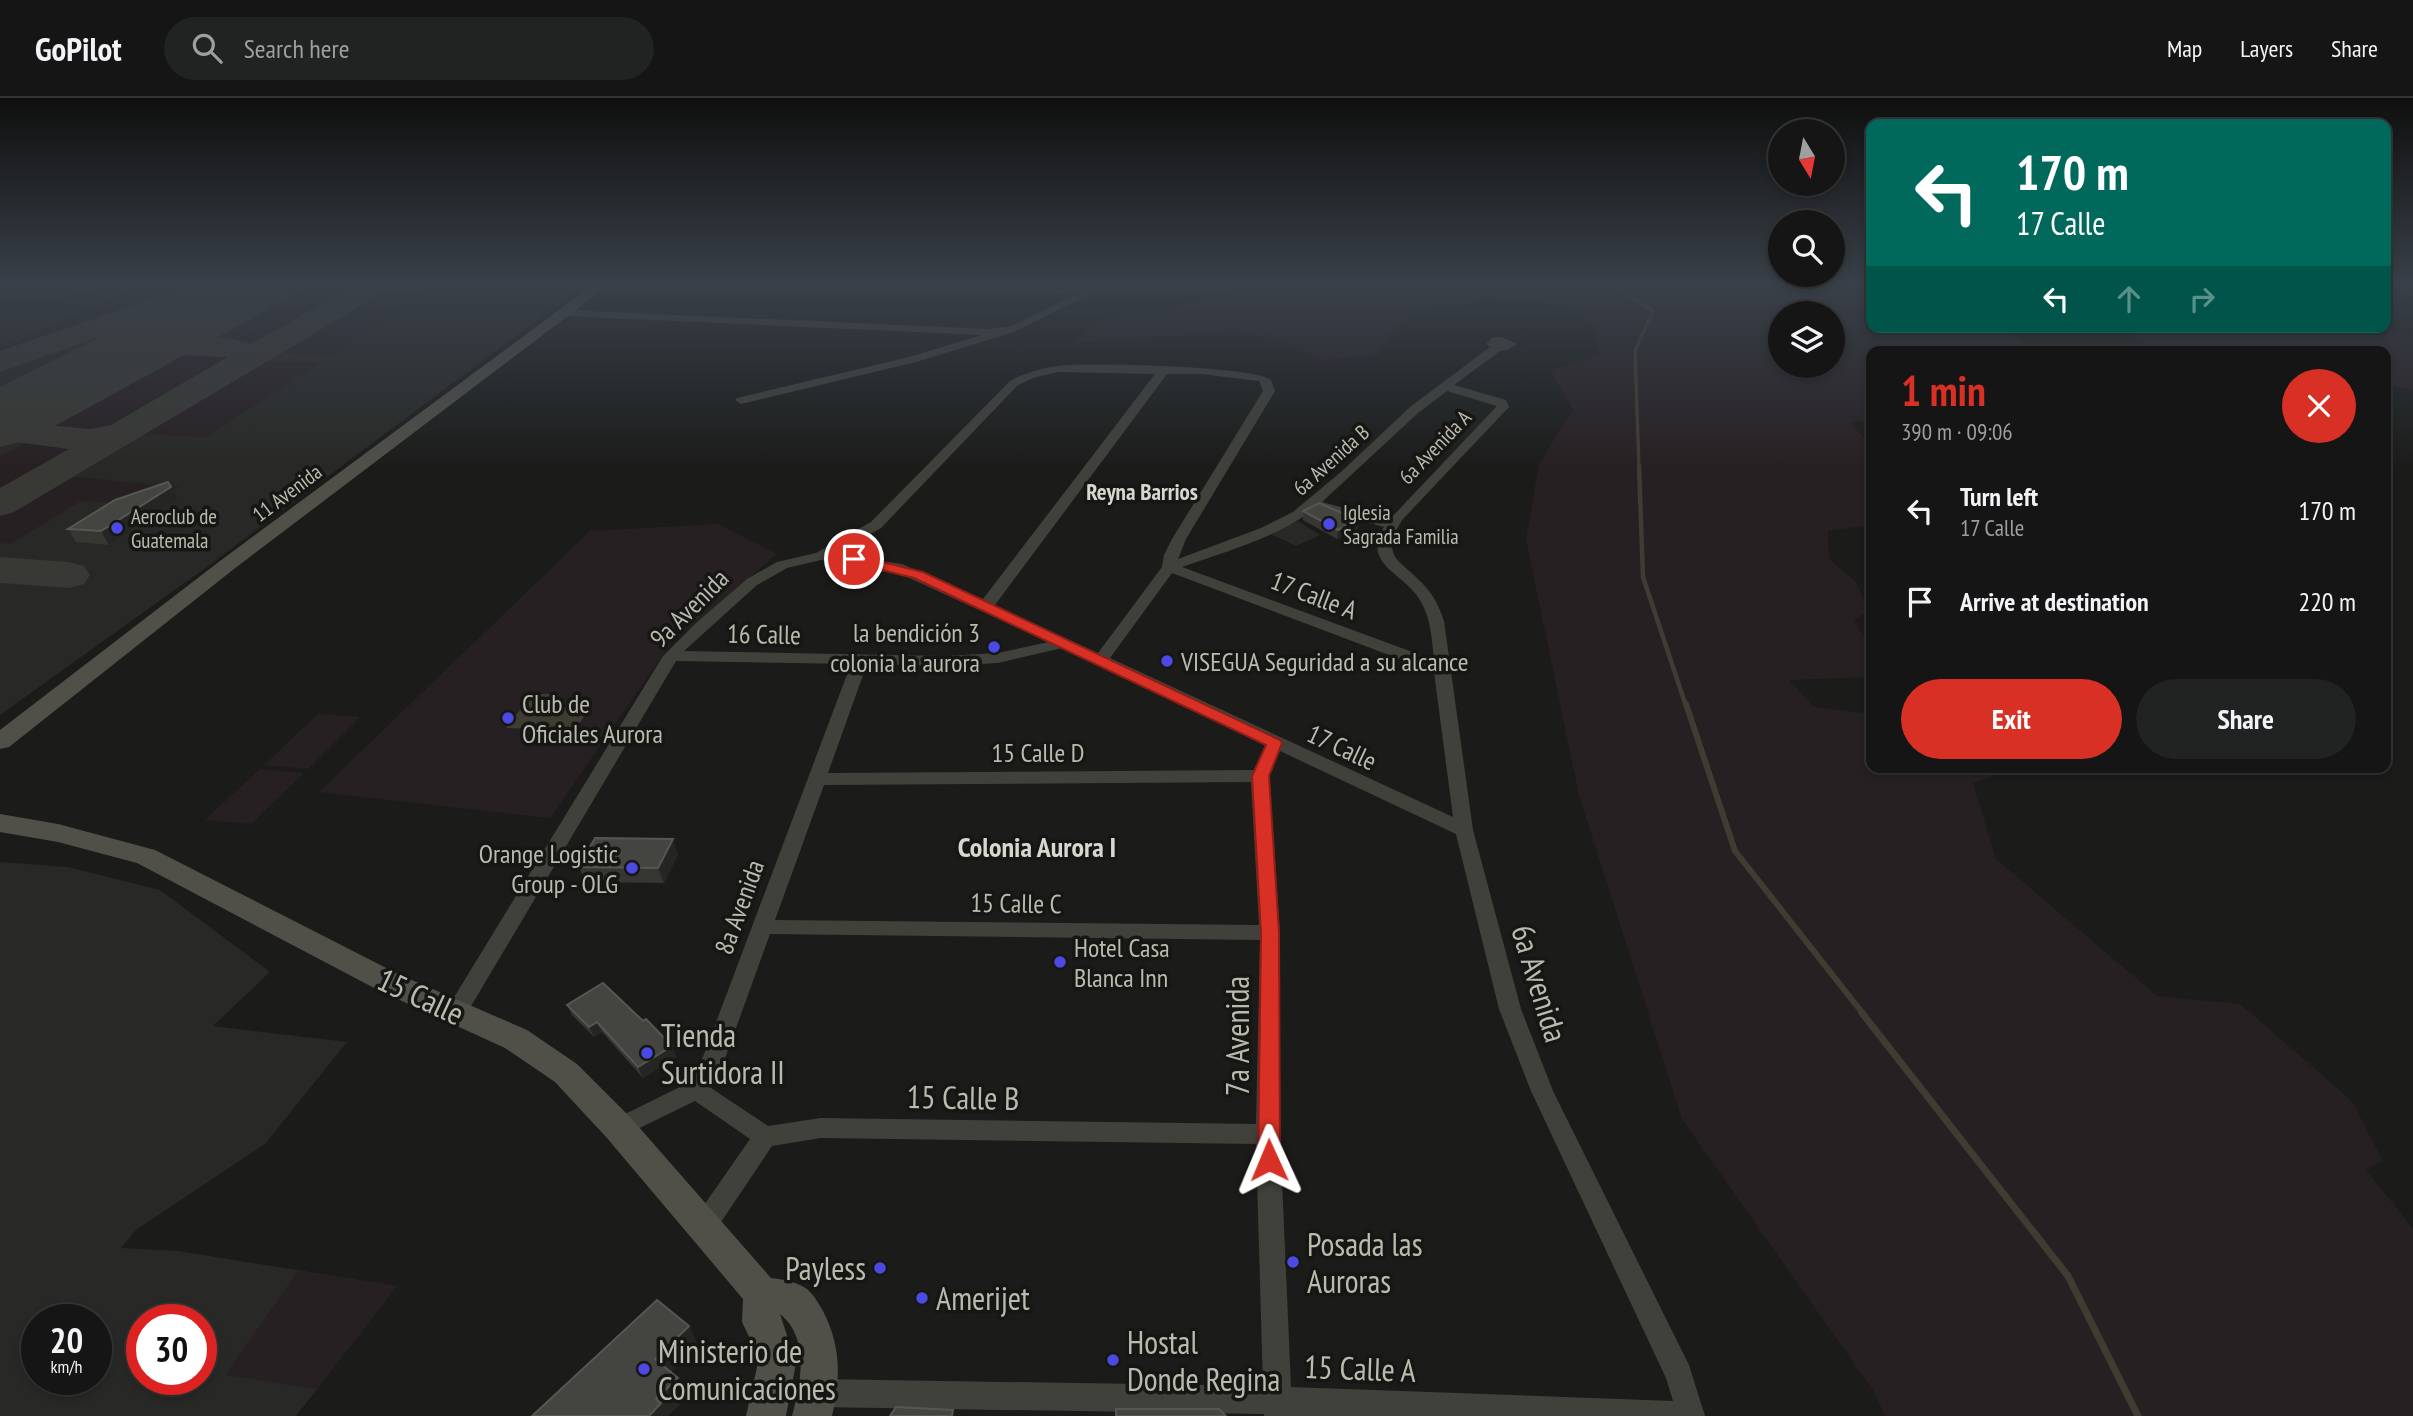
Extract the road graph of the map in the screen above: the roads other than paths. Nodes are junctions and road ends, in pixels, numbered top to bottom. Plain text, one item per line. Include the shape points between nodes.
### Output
1 (522, 346) edge
2 (959, 346) edge
3 (1498, 347) dead end
4 (1164, 370) junction
5 (1444, 386) junction
6 (741, 400) dead end
7 (1318, 501) junction
8 (1394, 522) junction
9 (828, 553) junction
10 (1169, 567) junction
11 (986, 606) junction
12 (1063, 643) junction
13 (671, 656) junction
14 (860, 661) junction
15 (1100, 662) junction
16 (1442, 669) junction
17 (0, 742) edge
18 (1275, 743) junction
19 (1261, 776) junction
20 (816, 779) junction
21 (0, 823) edge
22 (1464, 830) junction
23 (762, 927) junction
24 (1270, 933) junction
25 (456, 1012) junction
26 (696, 1090) junction
27 (619, 1128) junction
28 (1268, 1134) junction
29 (765, 1137) junction
30 (704, 1226) junction
31 (761, 1293) junction
32 (815, 1404) edge
33 (1278, 1408) edge
34 (766, 1416) edge
35 (1690, 1416) edge

1 - 17 main road, 11 Avenida
2 - 6 street
3 - 5 street, 6a Avenida B
4 - 9 street, 9a Avenida via 1059,369 1014,383 876,525
4 - 10 street via 1252,376 1268,382 1269,391 1179,539
4 - 11 street
5 - 7 street, 6a Avenida B
5 - 8 street, 6a Avenida A via 1502,402 1503,407
7 - 8 street
7 - 10 street, 6a Avenida B via 1266,531
8 - 16 street, 6a Avenida via 1384,537 1385,559 1425,596 1441,644
9 - 11 street, 17 Calle via 919,575
9 - 13 street, 9a Avenida via 782,565 752,582
10 - 15 street
10 - 16 street, 17 Calle A
11 - 12 street, 17 Calle
12 - 14 street, 16 Calle via 998,658
12 - 15 street, 17 Calle
13 - 14 street, 16 Calle
13 - 25 street, 9a Avenida
14 - 20 street, 8a Avenida
15 - 18 street, 17 Calle
16 - 22 street, 6a Avenida
18 - 19 street, 7a Avenida
18 - 22 street, 17 Calle
19 - 20 street, 15 Calle D
19 - 24 street, 7a Avenida
20 - 23 street, 8a Avenida
21 - 25 main road, 15 Calle via 146,856 388,982
22 - 35 street, 6a Avenida via 1510,1009 1542,1091 1679,1374
23 - 24 street, 15 Calle C
23 - 26 street, 8a Avenida via 708,1075
24 - 28 street, 7a Avenida
25 - 27 main road, 15 Calle via 516,1039 566,1073
26 - 27 street
26 - 29 street
27 - 30 main road, 15 Calle
28 - 29 street, 15 Calle B via 821,1128
28 - 33 street, 7a Avenida
29 - 30 street
30 - 31 main road, 15 Calle
31 - 32 main road via 793,1301 817,1336 820,1360
31 - 34 main road via 761,1322 777,1363
32 - 33 street, 15 Calle A
33 - 35 street, 15 Calle A

